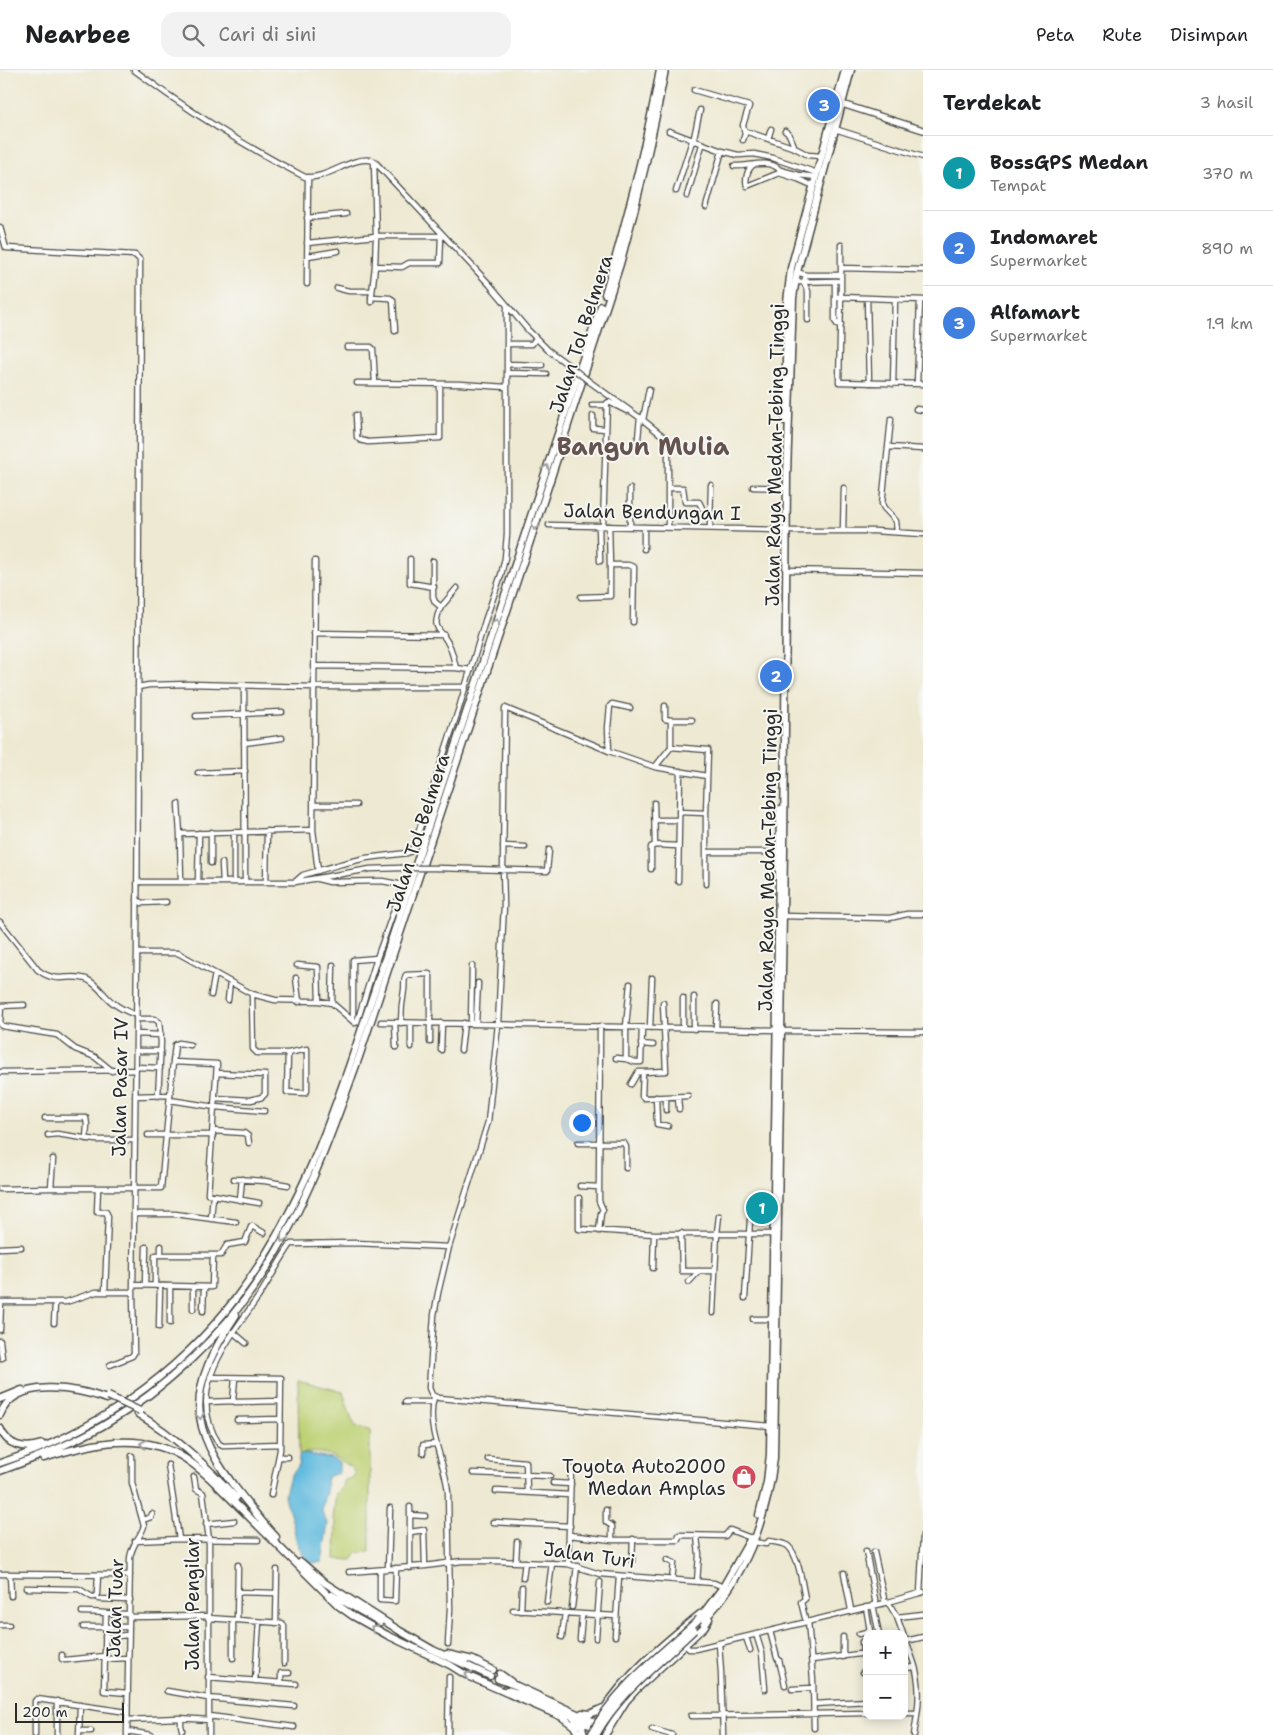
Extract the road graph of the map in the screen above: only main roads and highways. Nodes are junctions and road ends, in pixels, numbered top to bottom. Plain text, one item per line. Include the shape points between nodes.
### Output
1 (660, 70) edge
2 (665, 70) edge
3 (845, 70) edge
4 (851, 70) edge
5 (842, 104) junction
6 (923, 130) edge
7 (812, 206) junction
8 (809, 216) junction
9 (619, 256) junction
10 (617, 263) junction
11 (785, 530) junction
12 (781, 916) junction
13 (779, 1031) junction
14 (260, 1279) junction
15 (0, 1398) edge
16 (108, 1398) junction
17 (139, 1412) junction
18 (0, 1415) edge
19 (0, 1428) edge
20 (76, 1432) junction
21 (1, 1468) edge
22 (272, 1534) junction
23 (752, 1540) junction
24 (277, 1544) junction
25 (710, 1611) junction
26 (701, 1620) junction
27 (492, 1673) dead end
28 (499, 1677) dead end
29 (499, 1688) junction
30 (605, 1706) junction
31 (565, 1712) junction
32 (574, 1712) junction
33 (594, 1724) junction
34 (606, 1732) edge
35 (580, 1734) edge
36 (589, 1735) edge
37 (596, 1735) edge

1 - 9 highway, Jalan Tol Belmera
2 - 9 highway, Jalan Tol Belmera via 630,230
3 - 7 highway, Jalan Raya Medan-Tebing Tinggi via 821,156
4 - 5 highway, Jalan Raya Medan-Tebing Tinggi
5 - 6 main road
5 - 7 highway, Jalan Raya Medan-Tebing Tinggi
7 - 8 highway, Jalan Raya Medan-Tebing Tinggi
8 - 11 highway, Jalan Raya Medan-Tebing Tinggi via 810,225 793,298
8 - 11 highway, Jalan Raya Medan-Tebing Tinggi via 788,289
9 - 10 highway, Jalan Tol Belmera
10 -> 14 highway, Jalan Tol Belmera via 540,511 332,1136 309,1188
20 -> 10 highway, Jalan Tol Belmera via 147,1387 186,1354 220,1318 257,1268 307,1176 353,1056
11 - 12 highway, Jalan Raya Medan-Tebing Tinggi
11 - 12 highway, Jalan Raya Medan-Tebing Tinggi
12 - 13 highway, Jalan Raya Medan-Tebing Tinggi
13 - 23 highway, Jalan Raya Medan-Tebing Tinggi via 770,1426 767,1482
13 - 23 highway, Jalan Raya Medan-Tebing Tinggi via 775,1451 771,1488
14 - 21 highway, Jalan Tol Belmera via 212,1337 150,1394 81,1437 42,1455
14 -> 22 highway via 208,1361 199,1408 204,1436 219,1465
15 - 16 highway via 46,1385 74,1386
16 - 17 highway, bridge
16 - 18 highway via 73,1389 45,1388 10,1400
17 - 22 highway via 197,1453
17 - 24 highway via 199,1458
19 - 20 highway via 6,1440 28,1447
20 - 21 highway, Jalan Tol Belmera
24 -> 21 highway via 202,1471 178,1455 154,1446 122,1441 98,1443
22 - 27 highway via 326,1583 433,1650
23 - 25 highway, Jalan Raya Medan-Tebing Tinggi
23 - 25 highway, Jalan Raya Medan-Tebing Tinggi via 738,1575
29 -> 24 highway via 387,1636 353,1616
25 - 26 highway
25 - 30 highway via 632,1675
25 - 34 highway via 704,1626 637,1689
26 - 36 highway, bridge via 616,1698
26 - 37 highway, bridge via 620,1701
28 - 32 highway
29 - 31 highway
29 - 35 highway via 562,1717
30 - 32 highway via 590,1714
30 - 33 highway
31 - 33 highway
31 - 35 highway via 579,1722
32 - 33 highway
33 - 34 highway
33 - 36 highway

